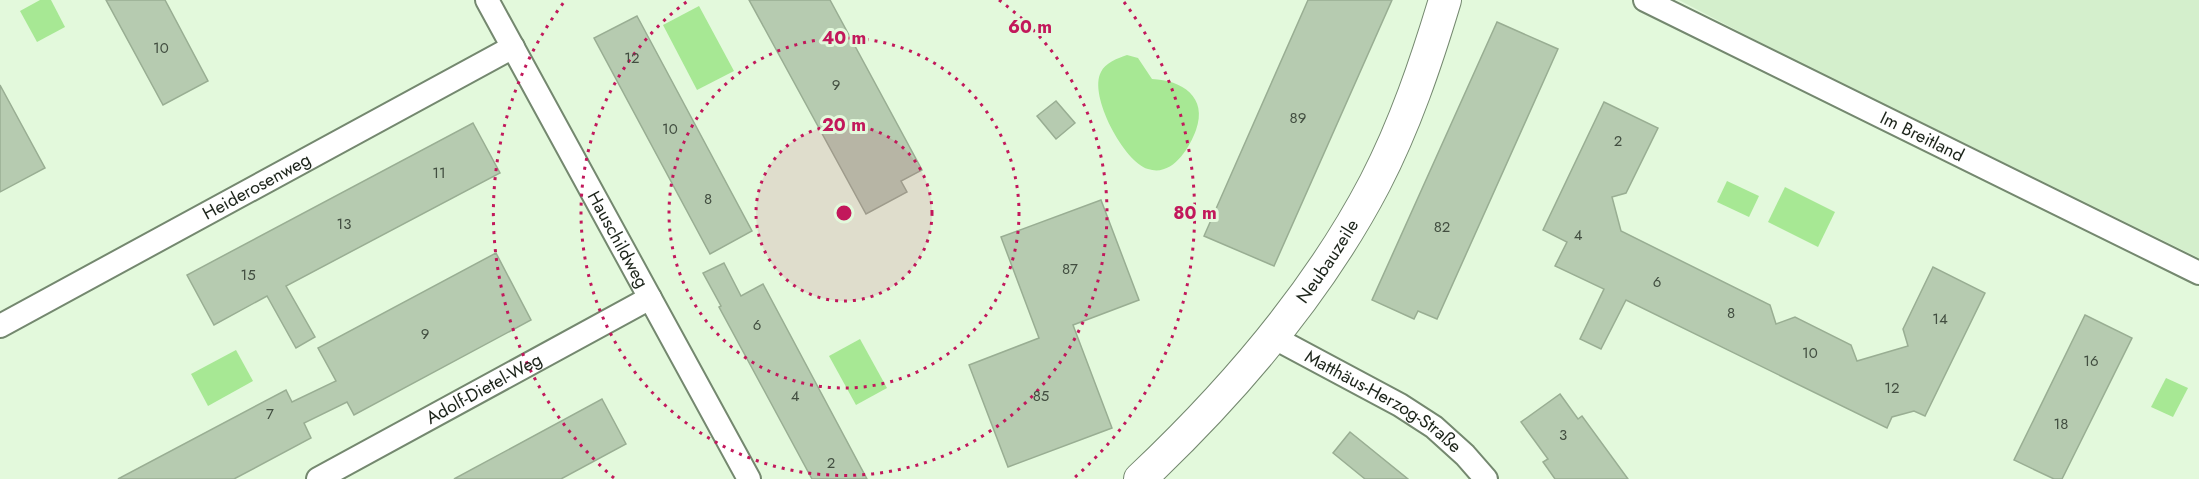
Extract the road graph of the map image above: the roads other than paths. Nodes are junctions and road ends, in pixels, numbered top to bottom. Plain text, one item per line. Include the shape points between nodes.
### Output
1 (487, 0) edge
2 (1445, 0) edge
3 (1645, 0) edge
4 (513, 48) junction
5 (2199, 273) edge
6 (650, 298) junction
7 (0, 326) edge
8 (1271, 336) junction
9 (318, 479) edge
10 (749, 479) edge
11 (1140, 479) edge
12 (1486, 479) edge

1 - 4 street, Hauschildweg
2 - 8 street, Neubauzeile via 1405,120 1374,184 1308,290
3 - 5 street, Im Breitland
4 - 6 street, Hauschildweg
4 - 7 street, Heiderosenweg
6 - 9 street, Adolf-Dietel-Weg
6 - 10 street, Hauschildweg
8 - 11 street, Neubauzeile via 1195,426
8 - 12 street, Matthäus-Herzog-Straße via 1434,427

